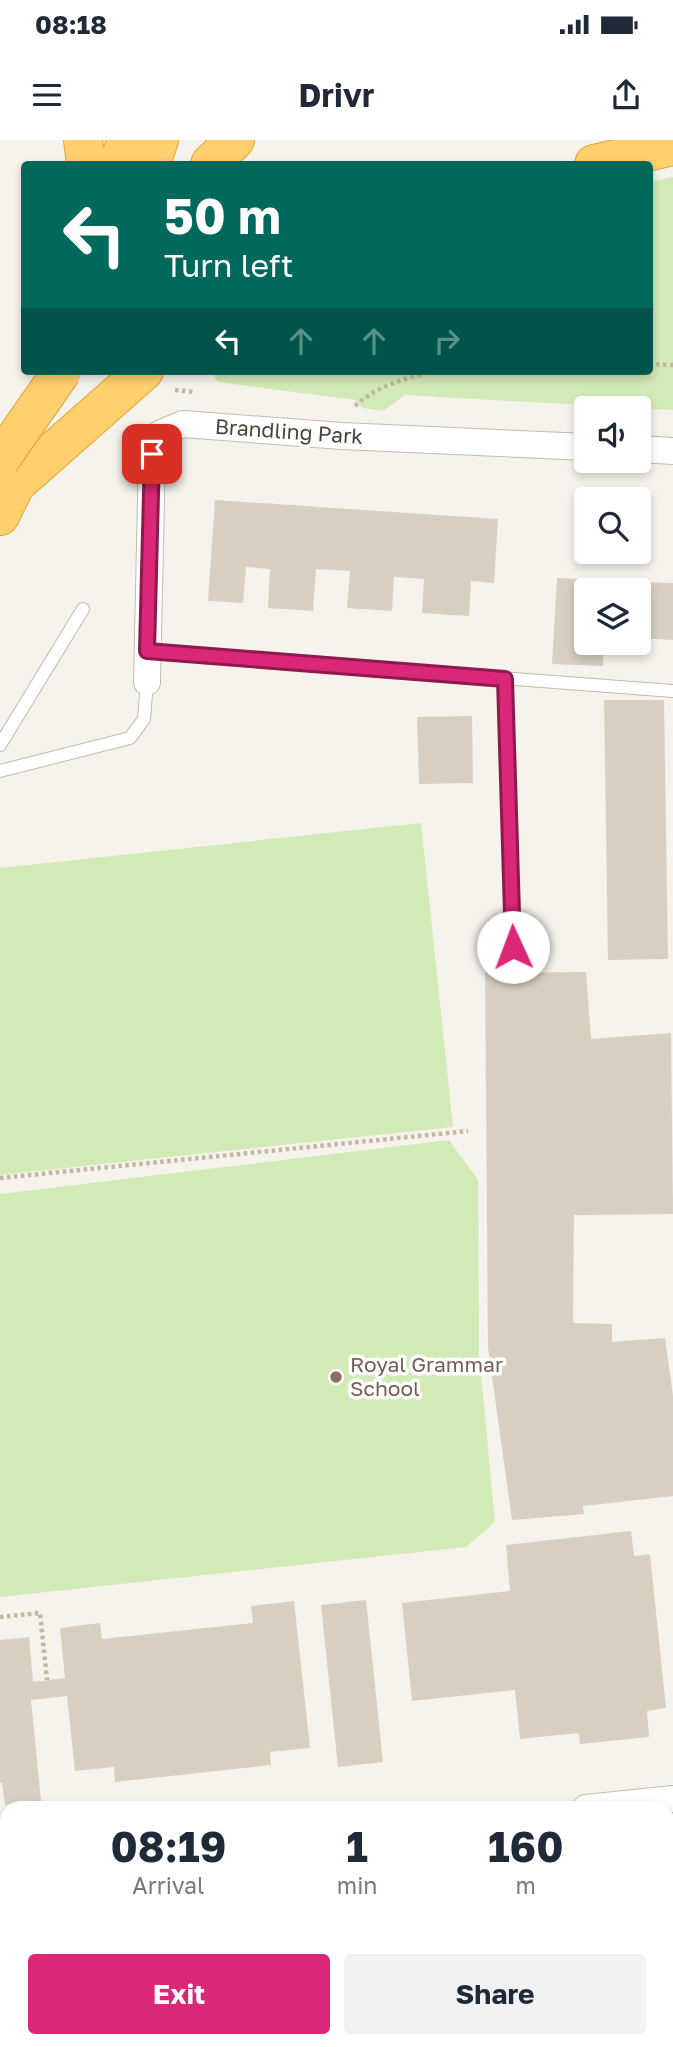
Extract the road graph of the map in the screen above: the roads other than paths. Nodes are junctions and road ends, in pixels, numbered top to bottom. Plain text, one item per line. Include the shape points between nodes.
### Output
1 (127, 140) edge
2 (159, 140) edge
3 (235, 140) edge
4 (673, 146) edge
5 (93, 157) edge
6 (152, 161) edge
7 (213, 161) edge
8 (607, 161) edge
9 (34, 375) edge
10 (60, 375) edge
11 (69, 375) edge
12 (139, 375) edge
13 (574, 446) edge
14 (0, 450) edge
15 (651, 450) edge
16 (673, 451) edge
17 (5, 486) edge
18 (83, 609) dead end
19 (147, 651) junction
20 (505, 679) junction
21 (147, 682) joint
22 (673, 691) edge
23 (0, 745) edge
24 (0, 771) edge
25 (513, 947) dead end
26 (673, 1799) edge
27 (654, 1801) edge

1 - 5 highway
2 - 6 highway
3 - 7 highway
4 - 8 highway
9 - 14 highway
10 - 17 highway, bridge
11 - 17 highway
12 - 17 highway
13 - 19 street, Brandling Park via 183,424 160,433 152,454
15 - 16 street
18 - 23 lane
19 - 20 lane
19 - 21 street, Brandling Park
20 - 22 lane
20 - 25 lane
21 - 24 lane via 145,719 130,738
26 - 27 street

